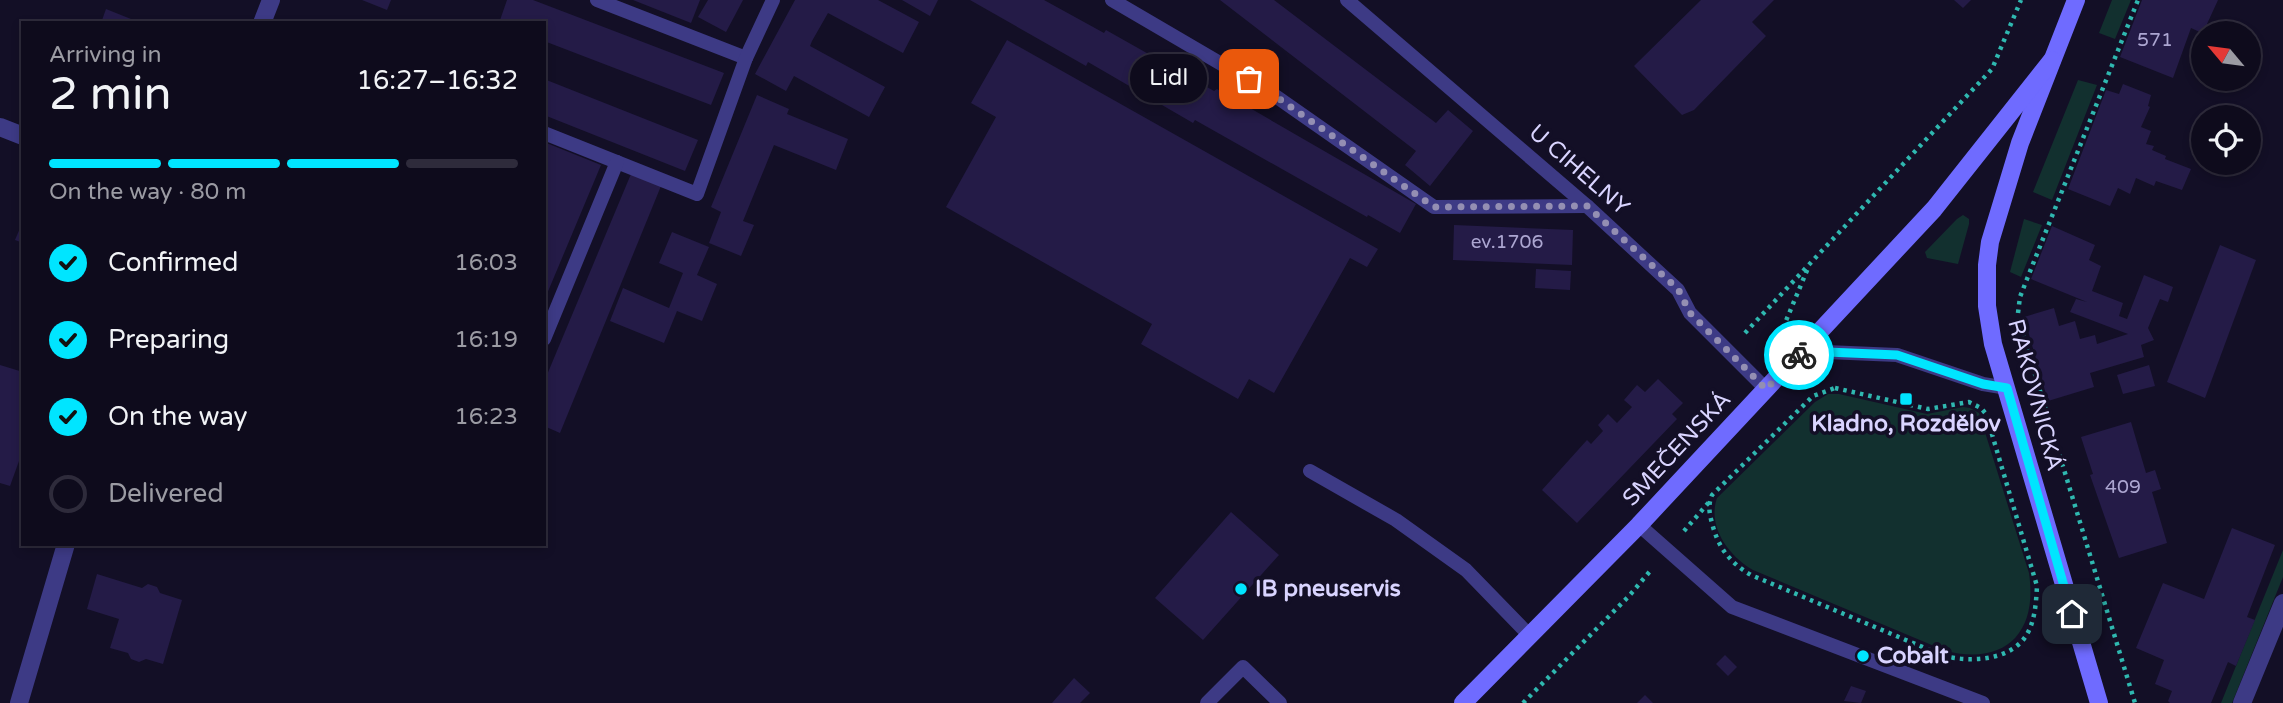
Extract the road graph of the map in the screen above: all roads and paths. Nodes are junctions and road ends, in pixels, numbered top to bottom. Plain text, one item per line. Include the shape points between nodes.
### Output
1 (271, 0) edge
2 (597, 0) edge
3 (773, 0) edge
4 (1112, 0) edge
5 (1348, 0) edge
6 (2021, 0) edge
7 (2076, 0) edge
8 (2138, 0) edge
9 (262, 21) edge
10 (746, 58) junction
11 (2052, 60) junction
12 (0, 127) edge
13 (546, 134) edge
14 (21, 135) edge
15 (617, 162) junction
16 (1587, 206) junction
17 (546, 334) edge
18 (1728, 351) junction
19 (1804, 351) junction
20 (2007, 388) junction
21 (1766, 389) junction
22 (1310, 471) dead end
23 (1710, 501) junction
24 (1639, 525) junction
25 (65, 546) edge
26 (1667, 550) junction
27 (2283, 603) edge
28 (1529, 635) junction
29 (19, 703) edge
30 (1207, 703) edge
31 (1280, 703) edge
32 (1463, 703) edge
33 (1523, 703) edge
34 (1983, 703) edge
35 (2099, 703) edge
36 (2135, 703) edge
37 (2242, 703) edge

1 - 9 street
2 - 10 lane
3 - 10 lane
4 - 16 lane via 1271,93 1434,207
5 - 16 lane, U CIHELNY
6 - 18 path via 1992,69
7 - 11 street, RAKOVNICKÁ
8 - 36 path via 2020,297 2018,314
10 - 15 lane via 697,194
11 - 19 street, SMEČENSKÁ via 1934,209
11 - 20 street, RAKOVNICKÁ via 2007,182 1987,265 1989,326
12 - 14 street
13 - 15 lane
15 - 17 lane
16 - 18 lane, U CIHELNY via 1678,289 1690,313
18 - 21 lane, U CIHELNY
19 - 20 lane via 1897,355
19 - 21 street, SMEČENSKÁ
20 - 35 street, RAKOVNICKÁ
21 - 24 street, SMEČENSKÁ
22 - 28 lane via 1396,520 1466,570
23 - 23 path via 1819,391 1835,388 1928,409 1975,404 1986,414 2034,572 2036,600 2030,628 2023,640 1998,655 1971,660 1944,656 1740,568 1717,542
23 - 26 path
24 - 26 lane
24 - 28 street, SMEČENSKÁ
25 - 29 street
26 - 33 path via 1629,596
26 - 34 lane via 1732,607
27 - 37 street
28 - 32 street, SMEČENSKÁ
30 - 31 lane via 1244,667

